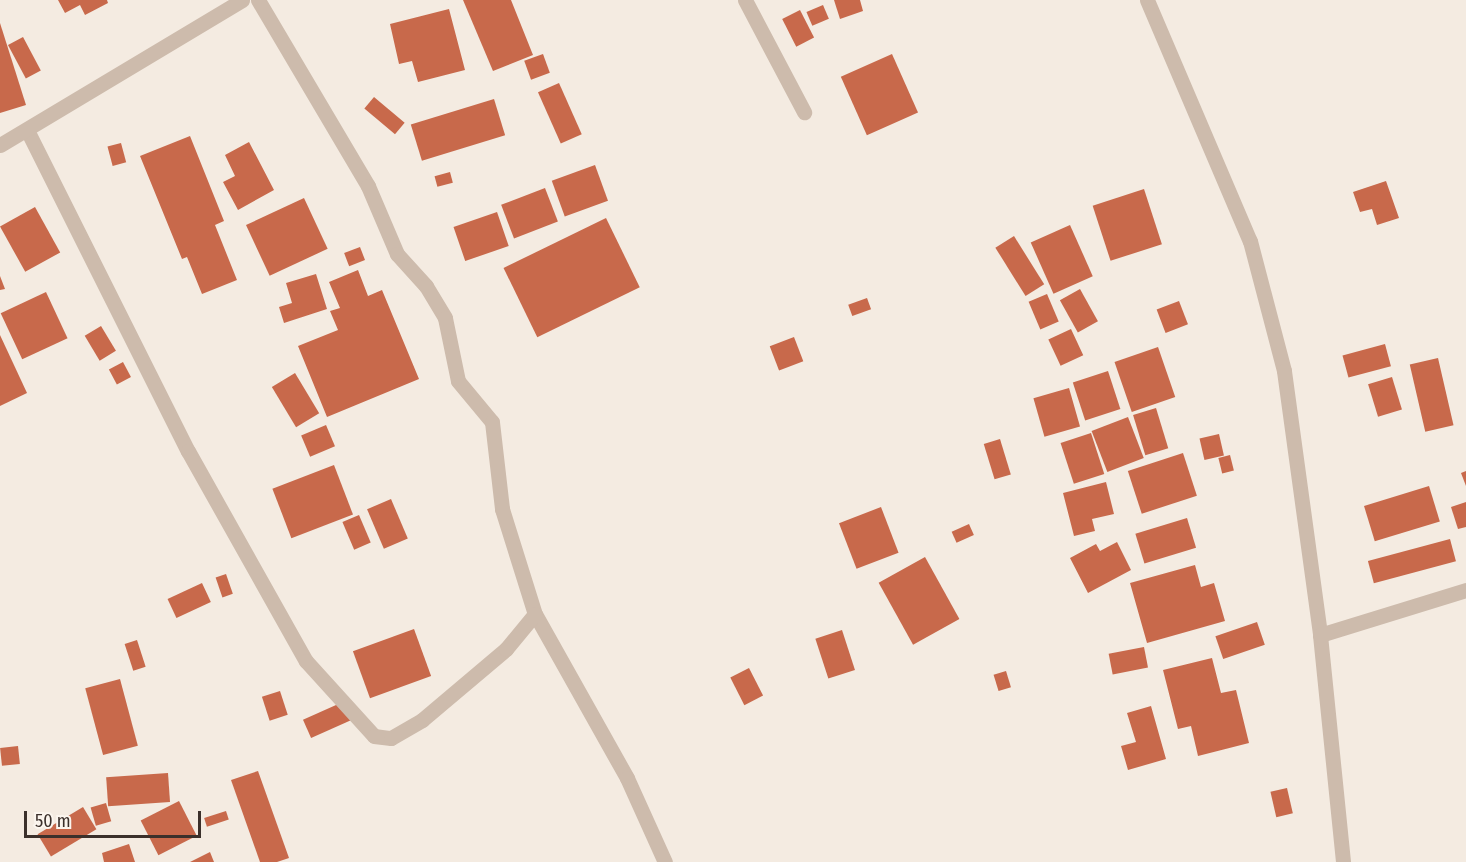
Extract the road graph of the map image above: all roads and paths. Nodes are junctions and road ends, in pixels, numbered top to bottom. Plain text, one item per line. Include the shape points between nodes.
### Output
1 (242, 0) edge
2 (258, 0) edge
3 (745, 0) edge
4 (1146, 0) edge
5 (804, 112) dead end
6 (28, 132) junction
7 (0, 145) edge
8 (1466, 590) edge
9 (535, 614) junction
10 (1320, 634) junction
11 (665, 862) edge
12 (1343, 862) edge

1 - 6 street
2 - 9 street via 368,186 397,254 426,286 445,318 458,381 492,422 502,509
3 - 5 street
4 - 10 street via 1250,241 1284,371
6 - 7 street
6 - 9 street via 188,451 306,661 374,736 391,738 422,720 506,649
8 - 10 street
9 - 11 street via 627,778
10 - 12 street

